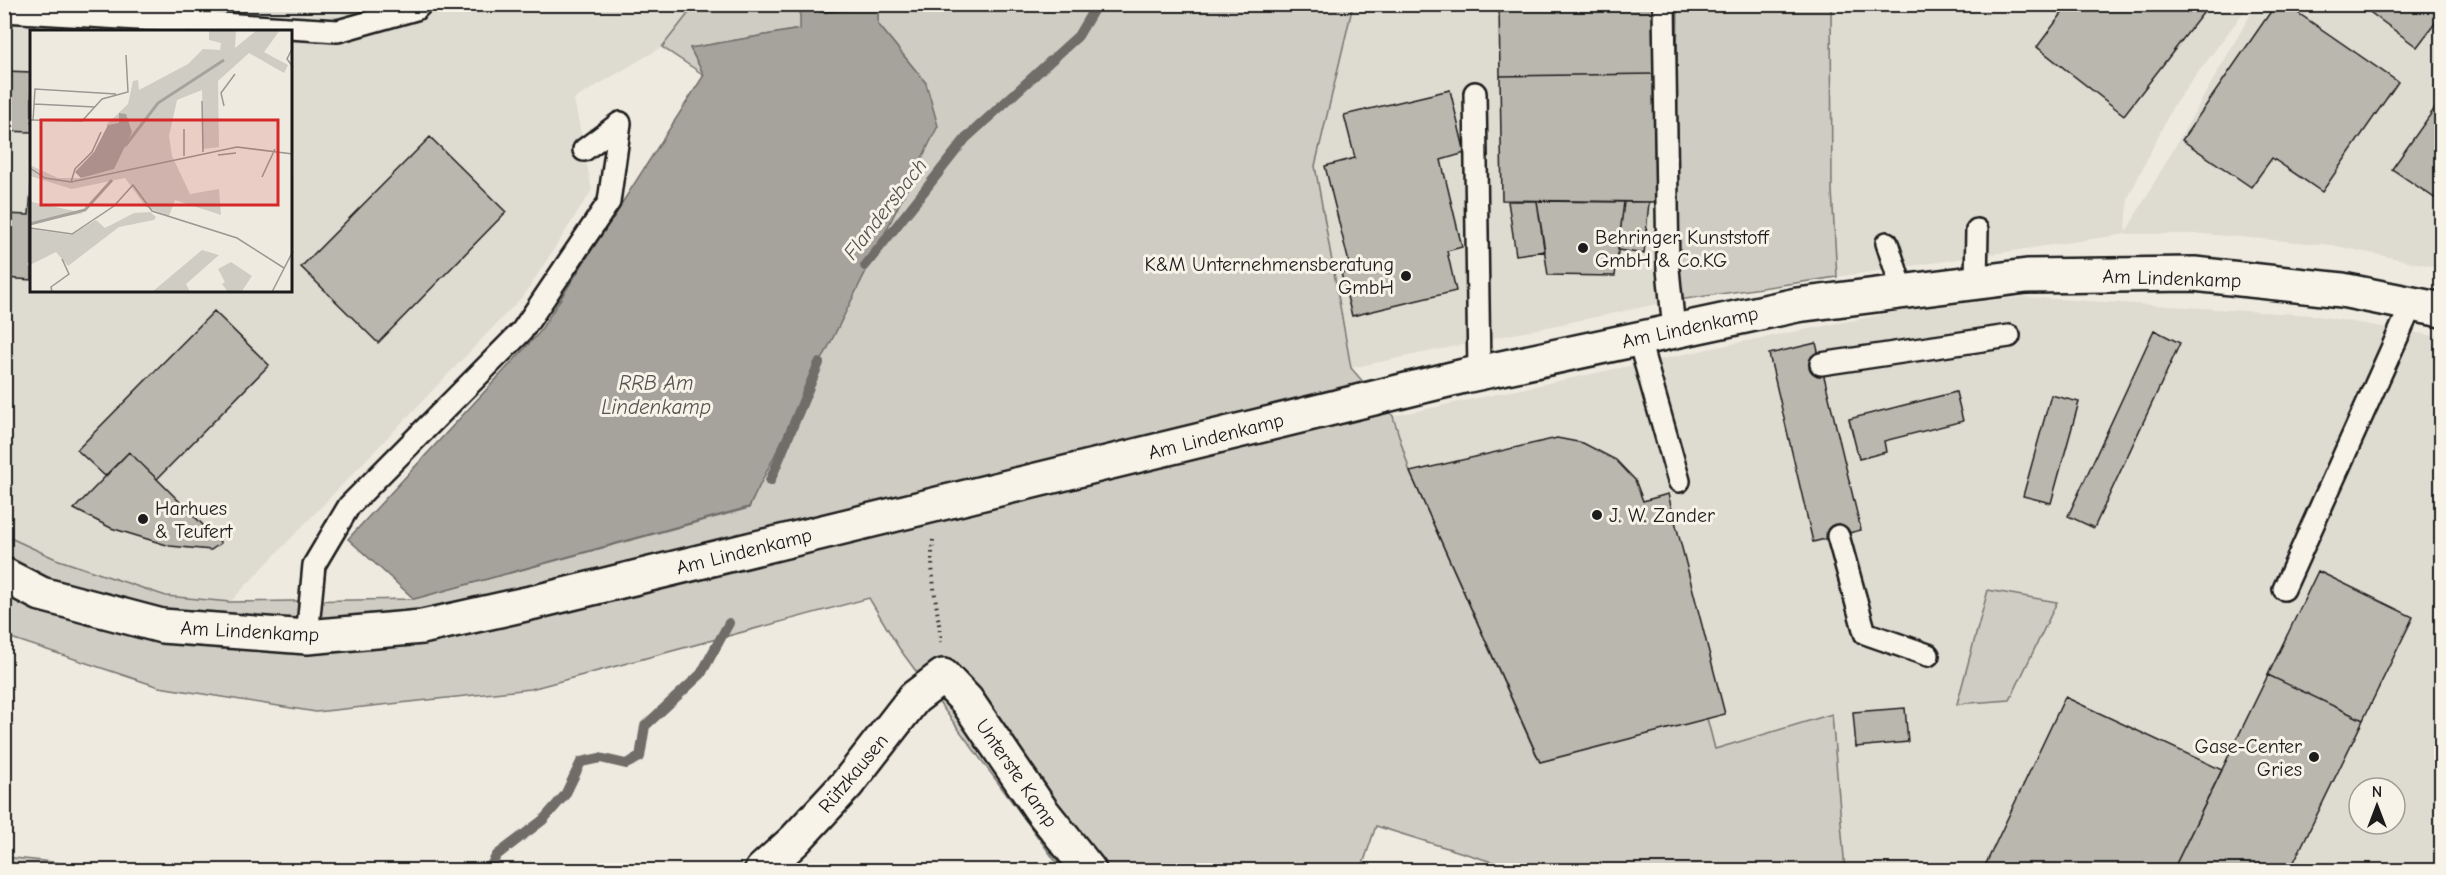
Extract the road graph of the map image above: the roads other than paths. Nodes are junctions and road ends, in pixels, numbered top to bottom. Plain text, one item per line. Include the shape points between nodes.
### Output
1 (421, 4) edge
2 (1665, 4) edge
3 (4, 11) edge
4 (1475, 93) dead end
5 (584, 150) dead end
6 (1977, 230) dead end
7 (1887, 243) dead end
8 (1976, 282) junction
9 (1903, 292) junction
10 (2427, 307) edge
11 (1674, 330) junction
12 (2009, 336) dead end
13 (1638, 337) junction
14 (1821, 364) dead end
15 (1479, 373) junction
16 (1679, 482) dead end
17 (1838, 536) dead end
18 (4, 575) edge
19 (2284, 589) dead end
20 (307, 637) junction
21 (1928, 656) dead end
22 (943, 676) joint
23 (762, 870) edge
24 (1089, 870) edge

1 - 3 lane via 416,9 338,31
2 - 11 lane via 1668,269
4 - 15 lane
5 - 20 lane via 620,123 609,202 522,331 349,506 314,565
6 - 8 lane
7 - 9 lane
8 - 9 street, Am Lindenkamp
8 - 10 street, Am Lindenkamp via 2027,276 2194,274 2342,290
9 - 11 street, Am Lindenkamp via 1797,305
10 - 19 lane
11 - 13 street, Am Lindenkamp
12 - 14 lane
13 - 15 street, Am Lindenkamp
13 - 16 lane
15 - 20 street, Am Lindenkamp via 535,602 422,627
17 - 21 lane via 1865,633
18 - 20 street, Am Lindenkamp via 41,594 162,626
22 - 23 street, Rützkausen via 914,698 847,784
22 - 24 street, Unterste Kamp via 967,701 1041,810

